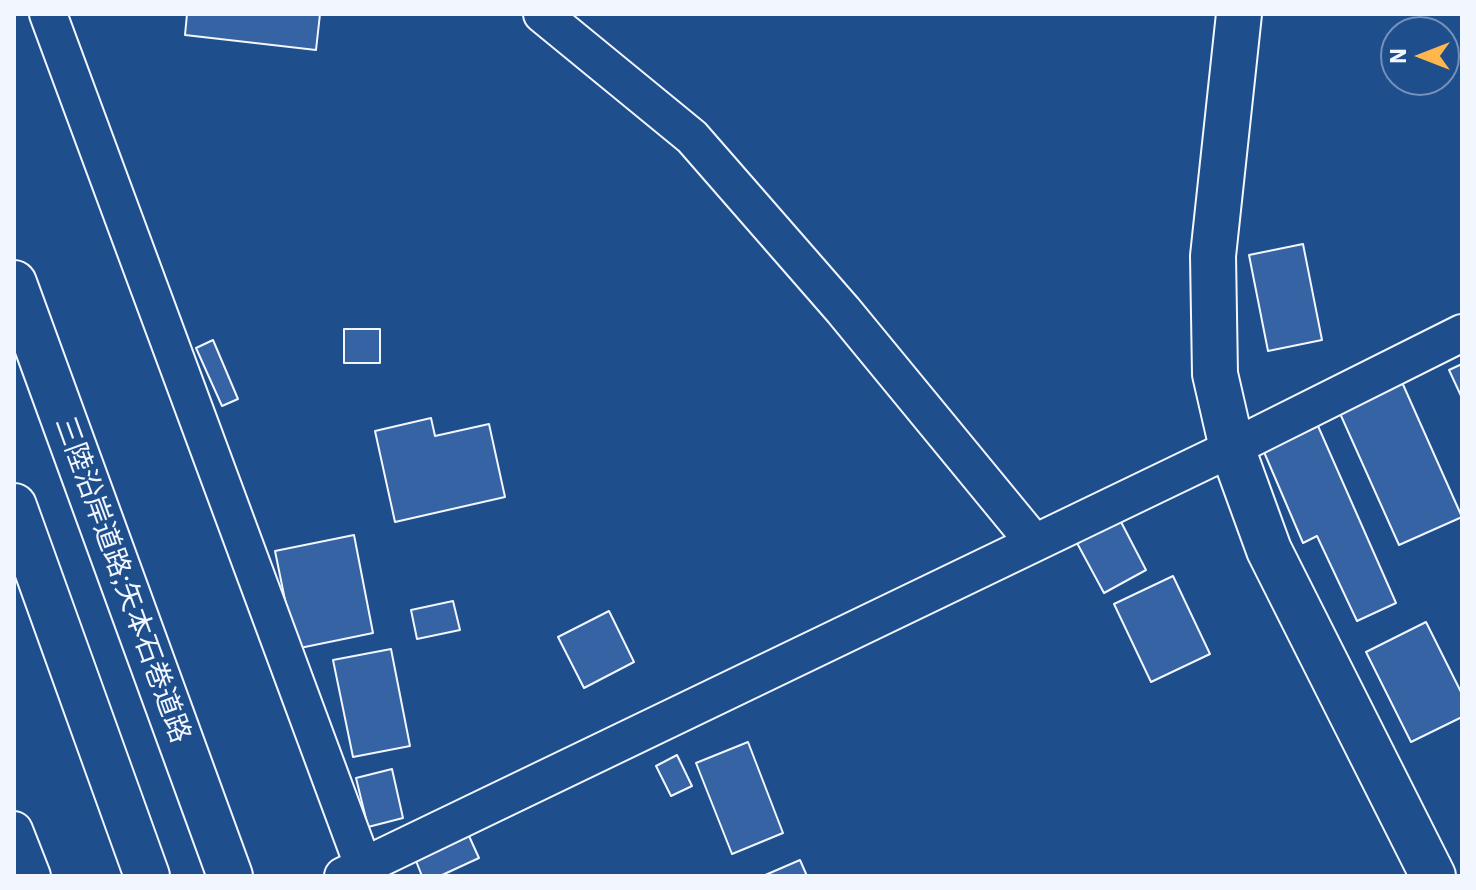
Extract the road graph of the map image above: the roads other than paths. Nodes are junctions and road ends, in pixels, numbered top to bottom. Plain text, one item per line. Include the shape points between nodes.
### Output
1 (48, 14) edge
2 (542, 14) edge
3 (1239, 14) edge
4 (14, 283) edge
5 (1462, 333) edge
6 (1232, 448) junction
7 (14, 506) edge
8 (1033, 541) junction
9 (14, 830) edge
10 (358, 873) edge
11 (32, 876) edge
12 (147, 876) edge
13 (230, 876) edge
14 (1433, 876) edge

1 - 10 street
2 - 8 street via 692,137
3 - 6 main road via 1213,256 1215,374
4 - 13 main road, 三陸沿岸道路;矢本石巻道路
5 - 6 street
6 - 8 street
6 - 14 main road via 1269,550
7 - 12 main road
8 - 10 street
9 - 11 street

